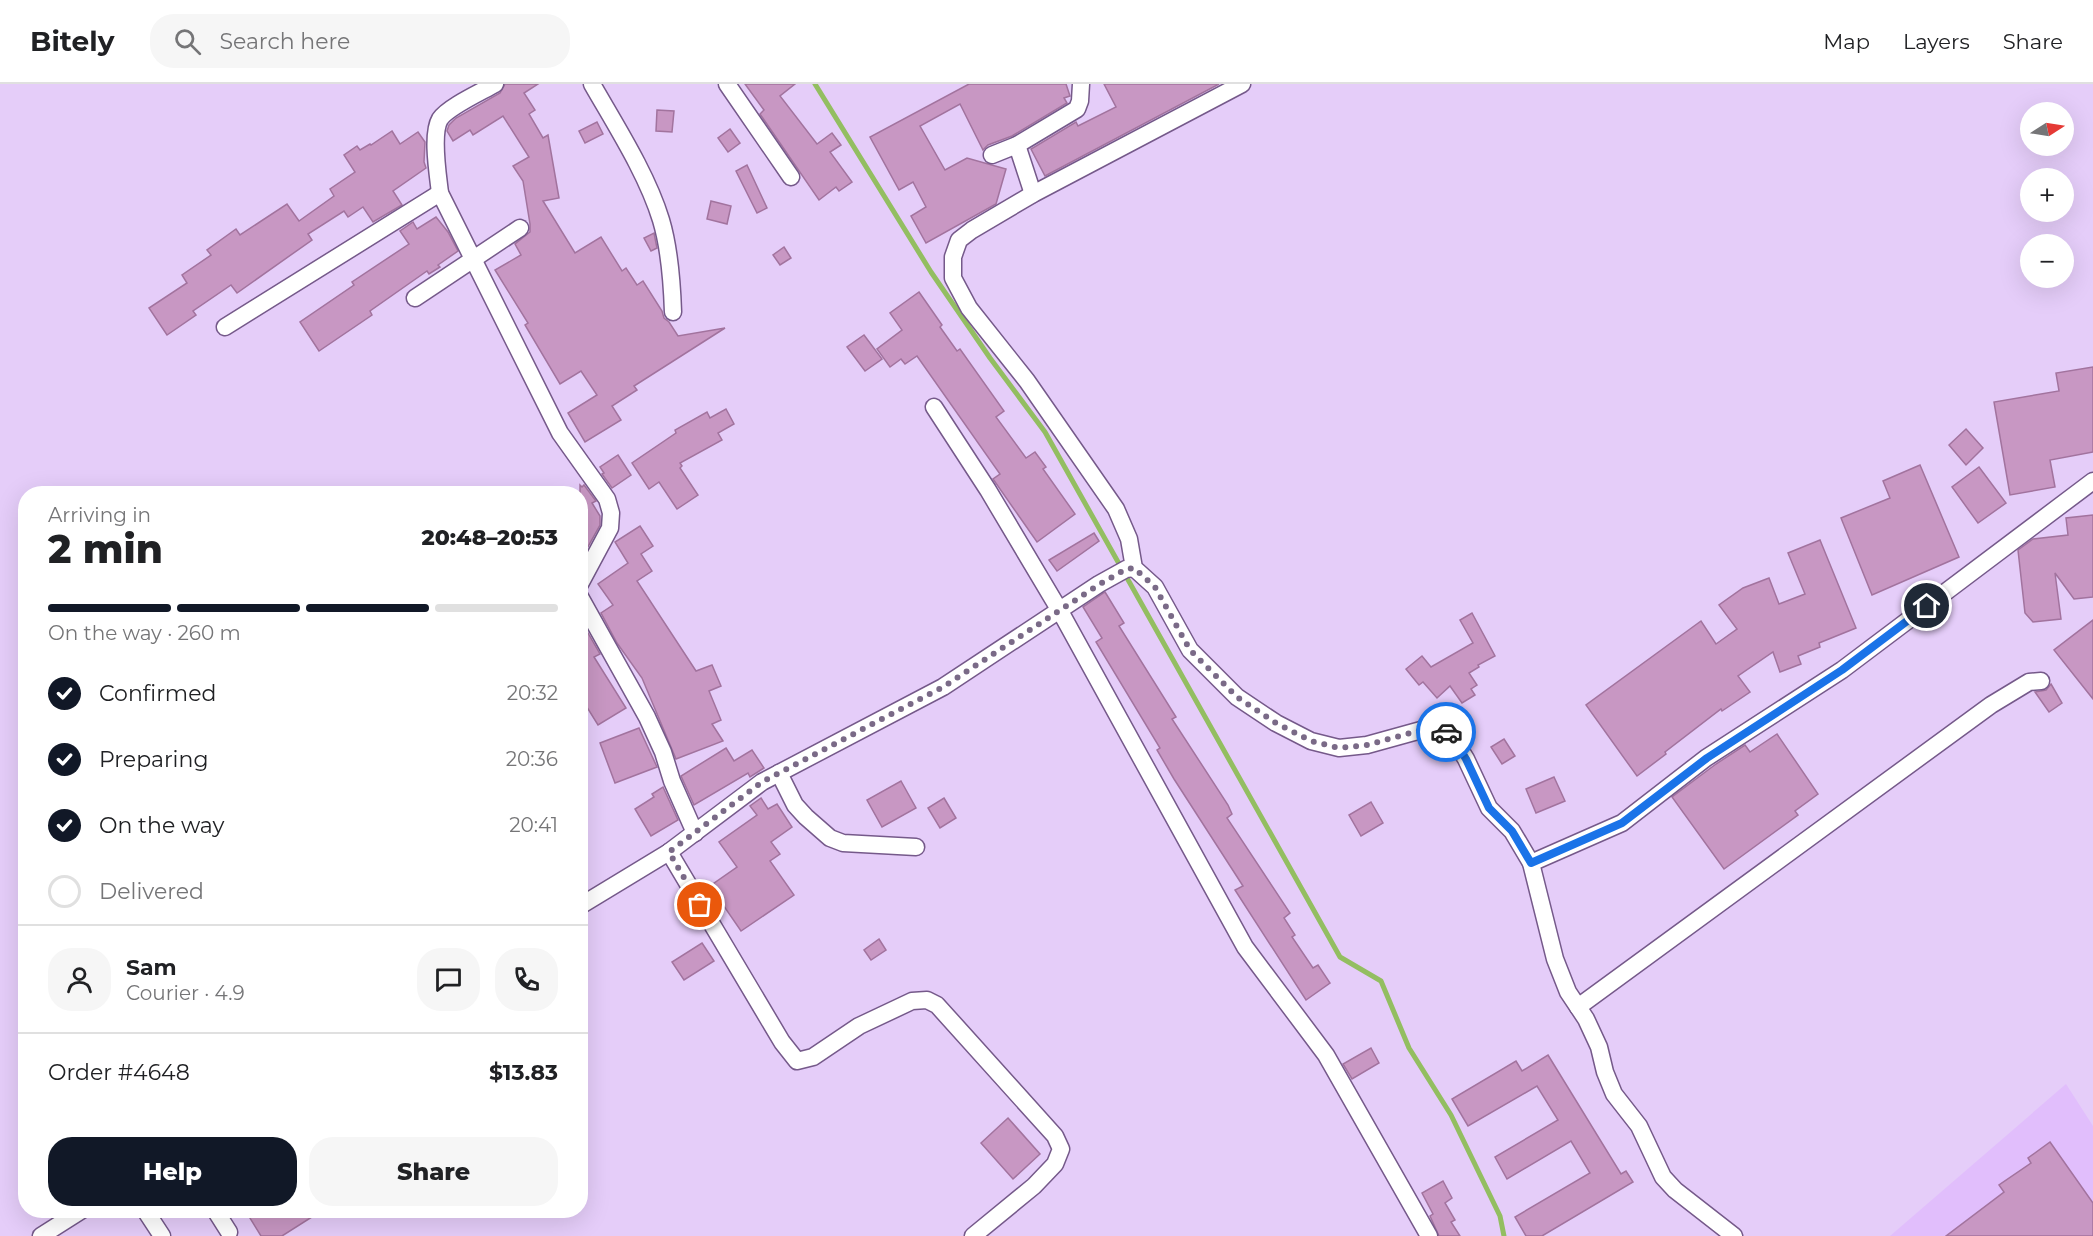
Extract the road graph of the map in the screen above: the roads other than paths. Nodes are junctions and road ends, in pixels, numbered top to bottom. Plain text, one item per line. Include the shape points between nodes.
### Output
1 (495, 84) edge
2 (592, 84) edge
3 (727, 84) edge
4 (1081, 84) edge
5 (1242, 84) edge
6 (1017, 145) junction
7 (992, 155) dead end
8 (791, 177) dead end
9 (440, 193) junction
10 (1033, 194) junction
11 (520, 228) dead end
12 (475, 259) junction
13 (416, 298) dead end
14 (673, 312) dead end
15 (225, 327) dead end
16 (933, 407) dead end
17 (2093, 481) edge
18 (588, 569) edge
19 (1130, 569) junction
20 (588, 611) edge
21 (1060, 611) junction
22 (2041, 681) dead end
23 (779, 773) junction
24 (695, 833) junction
25 (916, 847) dead end
26 (669, 852) junction
27 (1531, 863) junction
28 (588, 901) edge
29 (1578, 1007) junction
30 (69, 1218) edge
31 (150, 1218) edge
32 (220, 1218) edge
33 (229, 1232) dead end
34 (41, 1236) edge
35 (162, 1236) edge
36 (973, 1236) edge
37 (1429, 1236) edge
38 (1734, 1236) edge

1 - 9 street via 441,118 437,129
2 - 14 street via 625,139 661,221 672,280
3 - 8 street
4 - 6 street via 1077,109
5 - 10 street
6 - 7 street
6 - 10 street
9 - 12 street
9 - 15 street
10 - 19 street via 959,240 953,257 953,278 969,308 1027,381 1116,509 1129,539
11 - 12 street
12 - 13 street
12 - 18 street via 560,433 607,499 610,528
16 - 21 street
17 - 27 street via 1842,670 1707,758 1622,823
19 - 21 street
19 - 27 street via 1155,587 1190,650 1237,697 1276,723 1311,741 1339,748 1367,745 1432,727 1446,732 1466,759 1489,808 1512,831
20 - 24 street via 647,717
21 - 23 street via 943,687
21 - 37 street via 1245,946 1326,1055
22 - 29 street via 2029,682 1990,705
23 - 24 street
23 - 25 street via 795,805 831,838 843,843
24 - 26 street
26 - 28 street
26 - 36 street via 776,1033 797,1061 813,1058 859,1026 912,1000 927,1000 937,1005 1055,1136 1061,1149 1055,1164
27 - 29 street via 1554,959
29 - 38 street via 1599,1047 1614,1094 1639,1126 1663,1177
30 - 34 street
31 - 35 street
32 - 33 street

